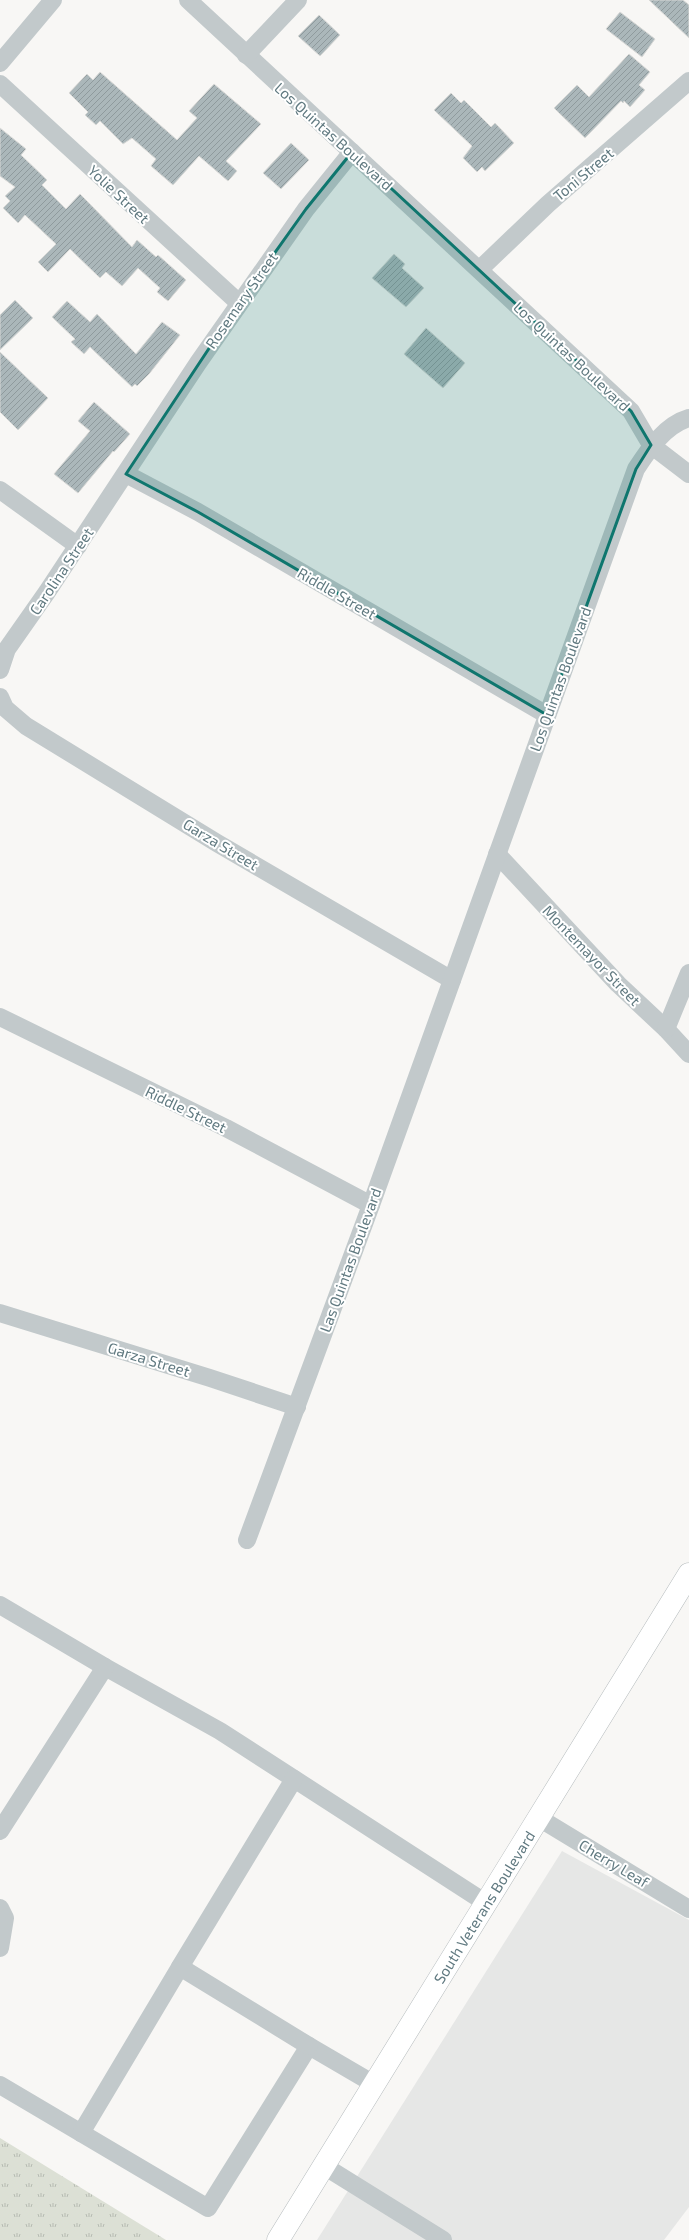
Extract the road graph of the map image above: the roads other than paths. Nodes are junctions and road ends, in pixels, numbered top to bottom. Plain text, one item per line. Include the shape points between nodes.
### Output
1 (53, 0) edge
2 (188, 0) edge
3 (298, 0) edge
4 (246, 55) junction
5 (0, 63) edge
6 (689, 81) edge
7 (0, 84) edge
8 (352, 152) junction
9 (480, 269) junction
10 (239, 303) junction
11 (689, 418) edge
12 (651, 445) junction
13 (126, 474) junction
14 (689, 474) edge
15 (0, 490) edge
16 (78, 546) junction
17 (0, 670) edge
18 (0, 697) edge
19 (547, 715) junction
20 (497, 854) junction
21 (689, 973) edge
22 (452, 980) junction
23 (0, 1018) edge
24 (666, 1029) junction
25 (689, 1054) edge
26 (371, 1205) junction
27 (0, 1313) edge
28 (297, 1407) junction
29 (247, 1540) dead end
30 (689, 1574) edge
31 (0, 1605) edge
32 (104, 1667) junction
33 (294, 1779) junction
34 (539, 1818) junction
35 (0, 1832) edge
36 (486, 1903) junction
37 (0, 1908) edge
38 (689, 1909) edge
39 (0, 1948) edge
40 (180, 1967) junction
41 (309, 2046) junction
42 (0, 2084) edge
43 (374, 2084) junction
44 (81, 2133) junction
45 (324, 2166) junction
46 (278, 2240) edge
47 (443, 2240) edge

1 - 5 street
2 - 4 street, Los Quintas Boulevard
3 - 4 street
4 - 8 street, Los Quintas Boulevard
6 - 9 street, Toni Street via 548,204
7 - 10 street, Yolie Street
8 - 9 street, Los Quintas Boulevard
8 - 10 street, Rosemary Street via 334,172
9 - 12 street, Los Quintas Boulevard via 631,411
10 - 13 street, Rosemary Street
11 - 12 street via 682,420
12 - 14 street
12 - 19 street, Los Quintas Boulevard via 636,469
13 - 16 street, Carolina Street
13 - 19 street, Riddle Street via 198,512
15 - 16 street
16 - 17 street, Carolina Street via 8,649
18 - 22 street, Garza Street via 5,708 26,726 217,843
19 - 20 street, Los Quintas Boulevard
20 - 22 street, Los Quintas Boulevard
20 - 24 street, Montemayor Street via 618,984
21 - 24 street
22 - 26 street, Las Quintas Boulevard
23 - 26 street, Riddle Street via 226,1128
24 - 25 street, Montemayor Street
26 - 28 street, Las Quintas Boulevard
27 - 28 street, Garza Street
28 - 29 street, Las Quintas Boulevard
30 - 34 main road, South Veterans Boulevard
31 - 32 street
32 - 33 street via 220,1731
32 - 35 street
33 - 36 street
33 - 40 street
34 - 36 main road, South Veterans Boulevard
34 - 38 street, Cherry Leaf
36 - 43 main road, South Veterans Boulevard
37 - 39 street via 5,1918
40 - 41 street
40 - 44 street
41 - 43 street
41 - 44 street via 208,2208
42 - 44 street
43 - 45 main road, South Veterans Boulevard
45 - 46 main road, South Veterans Boulevard
45 - 47 street

